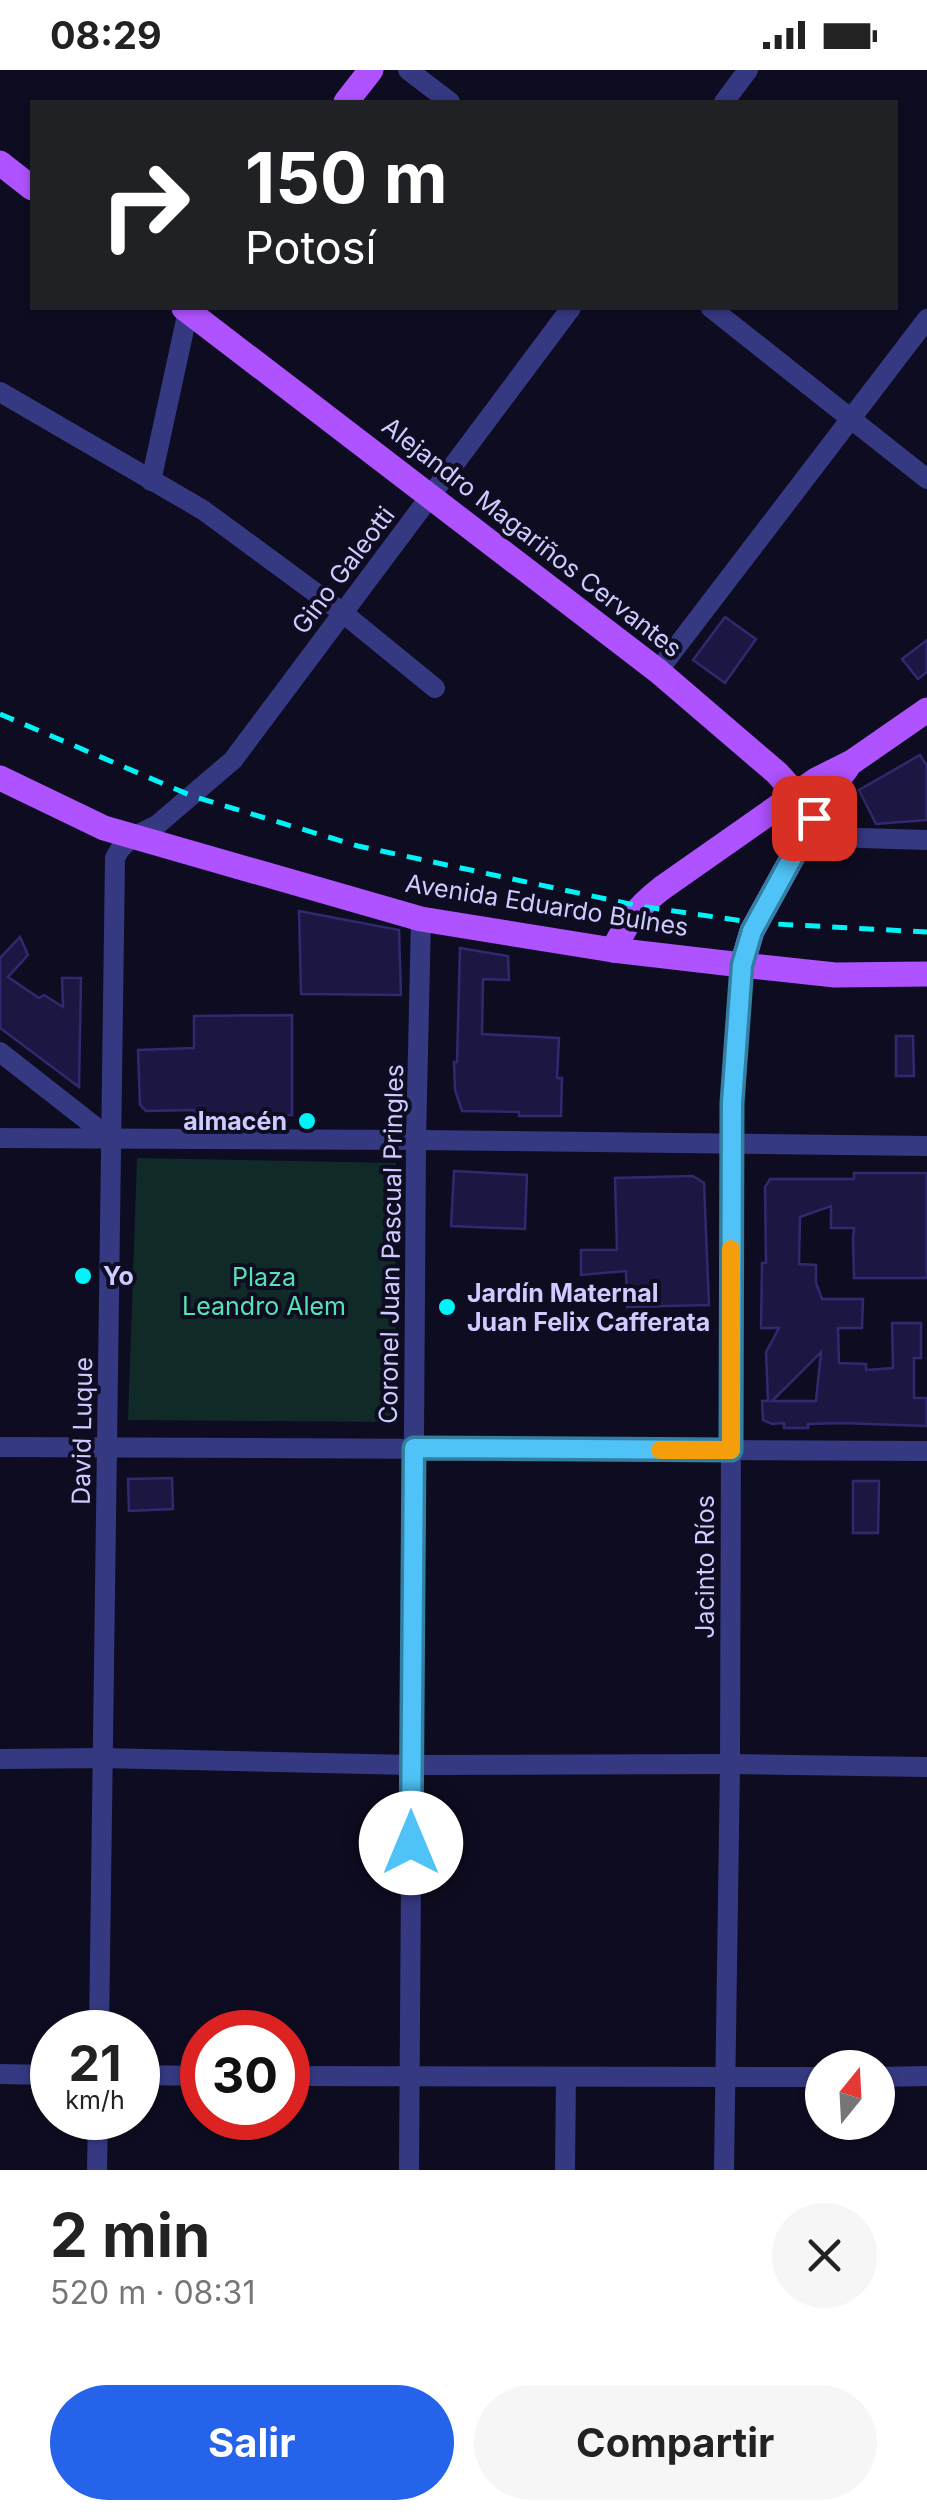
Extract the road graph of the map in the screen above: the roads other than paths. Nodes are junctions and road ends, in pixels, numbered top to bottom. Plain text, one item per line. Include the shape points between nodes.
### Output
1 (371, 70) edge
2 (408, 70) edge
3 (748, 70) edge
4 (348, 100) edge
5 (447, 100) edge
6 (726, 100) edge
7 (0, 162) edge
8 (30, 186) edge
9 (188, 310) edge
10 (189, 310) edge
11 (568, 310) edge
12 (714, 310) edge
13 (927, 318) edge
14 (0, 392) edge
15 (852, 418) junction
16 (927, 479) edge
17 (151, 481) junction
18 (429, 496) junction
19 (343, 613) junction
20 (658, 671) junction
21 (435, 688) dead end
22 (927, 710) edge
23 (852, 762) junction
24 (0, 778) edge
25 (796, 794) junction
26 (133, 838) junction
27 (927, 840) edge
28 (800, 842) junction
29 (421, 919) junction
30 (613, 950) junction
31 (742, 965) junction
32 (927, 974) edge
33 (0, 1052) edge
34 (0, 1138) edge
35 (111, 1139) junction
36 (416, 1140) junction
37 (732, 1145) junction
38 (927, 1146) edge
39 (106, 1446) junction
40 (0, 1447) edge
41 (414, 1448) junction
42 (731, 1450) junction
43 (927, 1452) edge
44 (102, 1758) junction
45 (0, 1759) edge
46 (730, 1764) junction
47 (412, 1765) junction
48 (927, 1768) edge
49 (99, 2010) edge
50 (0, 2074) edge
51 (30, 2075) edge
52 (310, 2076) edge
53 (895, 2076) edge
54 (927, 2076) edge
55 (409, 2077) junction
56 (566, 2078) junction
57 (805, 2078) edge
58 (724, 2079) junction
59 (98, 2140) edge
60 (98, 2170) edge
61 (408, 2170) edge
62 (565, 2170) edge
63 (724, 2170) edge

1 - 4 main road
2 - 5 street
3 - 6 street
7 - 8 main road
9 - 17 street
10 - 18 main road, Alejandro Magariños Cervantes
11 - 18 street, Gino Galeotti
12 - 15 street
13 - 15 street
14 - 17 street
15 - 16 street
15 - 20 street
17 - 19 street via 203,510
18 - 19 street, Gino Galeotti
18 - 20 main road, Alejandro Magariños Cervantes
19 - 21 street
19 - 26 street, Gino Galeotti via 233,760 157,826
20 - 25 main road, Alejandro Magariños Cervantes
22 - 23 main road
23 - 25 main road
23 - 28 main road
24 - 26 main road, Avenida Eduardo Bulnes
25 - 28 main road
25 - 30 main road via 639,906
26 - 29 main road, Avenida Eduardo Bulnes
26 - 35 street, David Luque via 116,858
27 - 28 street
28 - 31 main road via 752,931
29 - 30 main road, Avenida Eduardo Bulnes
29 - 36 street, Coronel Juan Pascual Pringles
30 - 31 main road, Avenida Eduardo Bulnes
31 - 32 main road, Avenida Eduardo Bulnes via 834,975
31 - 37 street, Jacinto Ríos
33 - 35 street
34 - 35 street
35 - 36 street
35 - 39 street, David Luque
36 - 37 street
36 - 41 street, Coronel Juan Pascual Pringles
37 - 38 street
37 - 42 street, Jacinto Ríos
39 - 40 street
39 - 41 street
39 - 44 street, David Luque
41 - 42 street
41 - 47 street, Coronel Juan Pascual Pringles
42 - 43 street
42 - 46 street, Jacinto Ríos
44 - 45 street
44 - 47 street
44 - 49 street, David Luque
46 - 47 street
46 - 48 street
46 - 58 street, Jacinto Ríos
47 - 55 street, Coronel Juan Pascual Pringles
50 - 51 street
52 - 55 street
53 - 54 street
55 - 56 street
55 - 61 street, Coronel Juan Pascual Pringles
56 - 58 street
56 - 62 street
57 - 58 street
58 - 63 street, Jacinto Ríos
59 - 60 street

